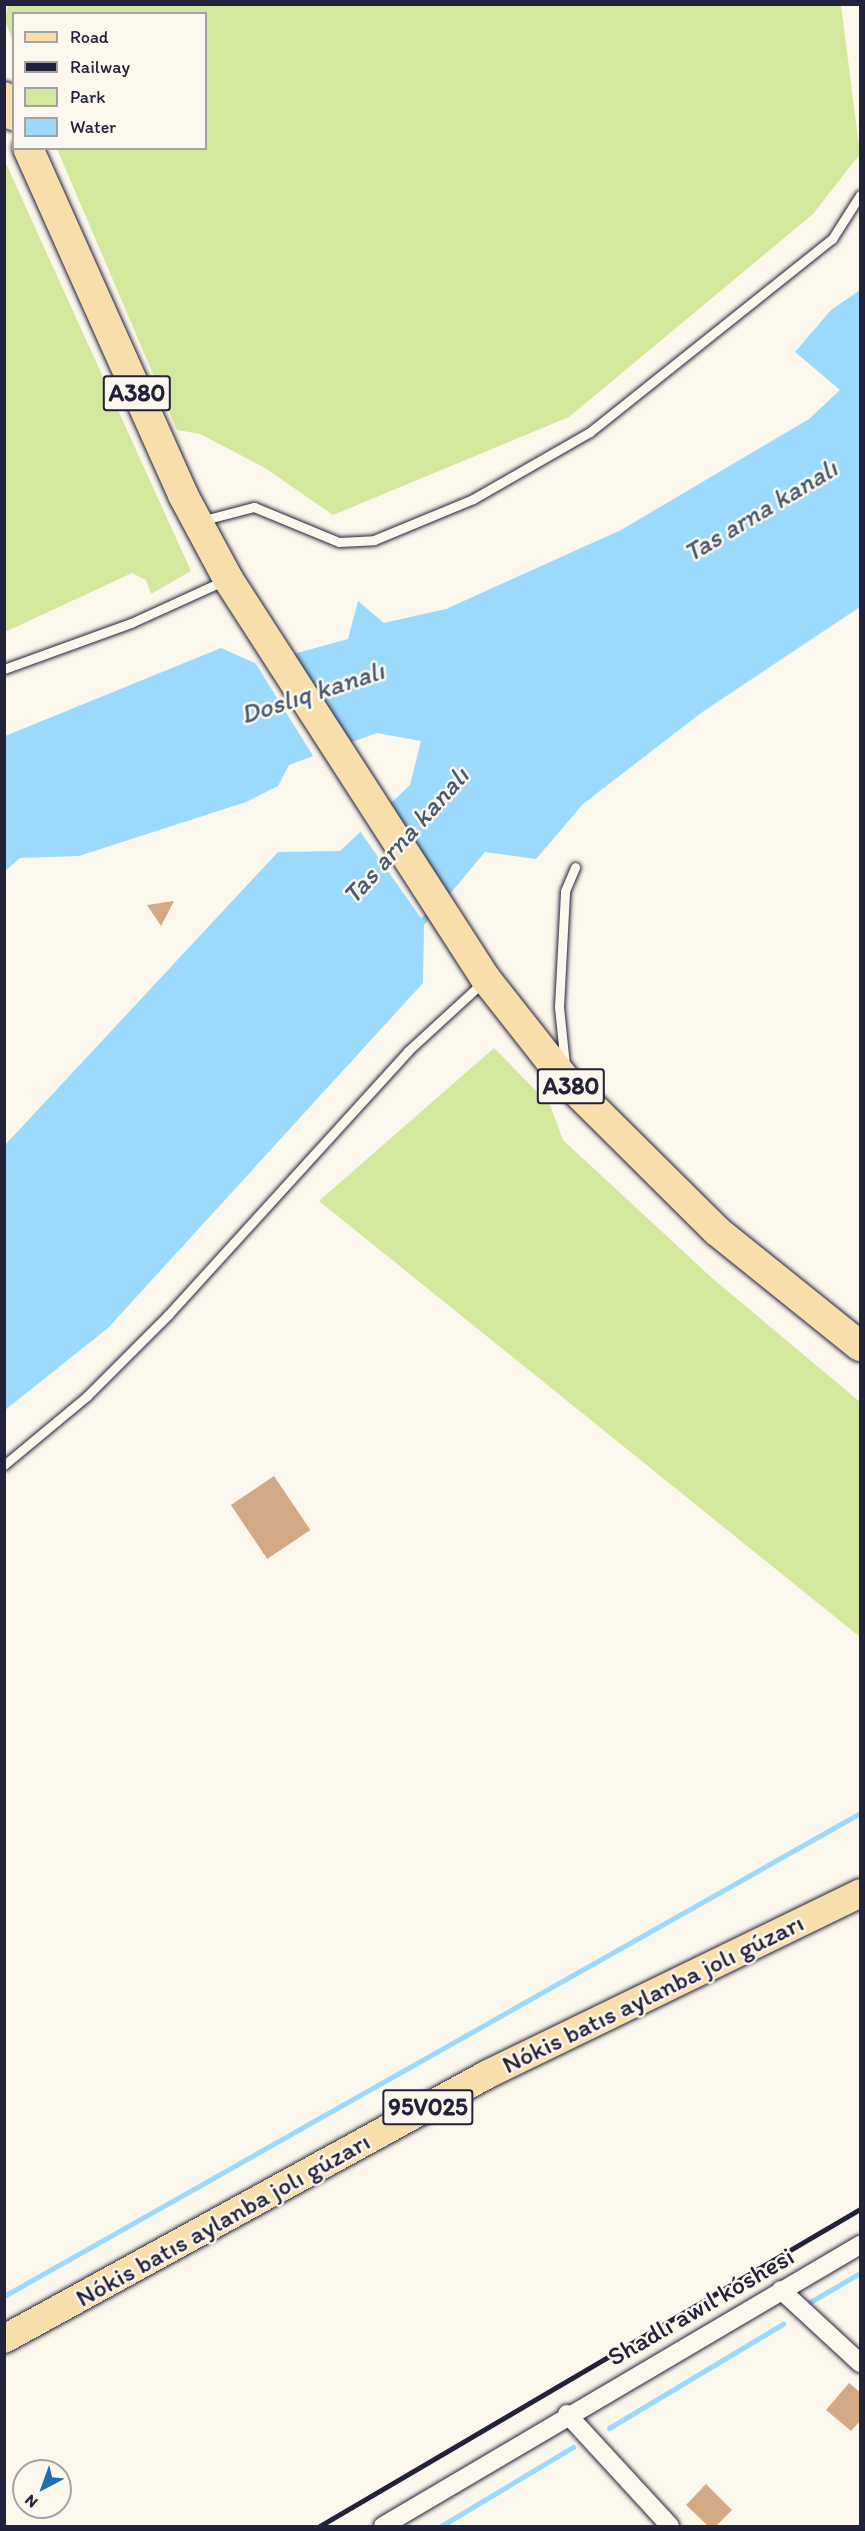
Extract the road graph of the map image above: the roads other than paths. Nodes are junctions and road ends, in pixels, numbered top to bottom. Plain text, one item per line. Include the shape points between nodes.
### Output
1 (4, 97) edge
2 (12, 112) edge
3 (29, 150) edge
4 (861, 195) edge
5 (197, 521) junction
6 (228, 579) junction
7 (4, 669) edge
8 (576, 867) dead end
9 (486, 979) junction
10 (567, 1082) junction
11 (861, 1346) edge
12 (4, 1465) edge
13 (861, 1893) edge
14 (861, 2245) edge
15 (781, 2290) junction
16 (4, 2339) edge
17 (861, 2363) edge
18 (567, 2414) junction
19 (383, 2526) edge
20 (670, 2526) edge

1 - 2 highway
3 - 5 highway, A380
4 - 5 lane via 832,239 590,432 473,499 374,540 339,542 254,507
5 - 6 highway, A380
6 - 7 lane via 131,623
6 - 9 highway, A380 via 344,766
8 - 10 lane via 566,891 559,1007
9 - 10 highway, A380
9 - 12 lane via 408,1051 168,1315 87,1396
10 - 11 highway, A380 via 717,1231
13 - 16 main road, Nókis batıs aylanba jolı gúzarı / 95V025 via 488,2074
14 - 15 street, Shadlı awıl kóshesi
15 - 17 street
15 - 18 street, Shadlı awıl kóshesi
18 - 19 street, Shadlı awıl kóshesi
18 - 20 street

